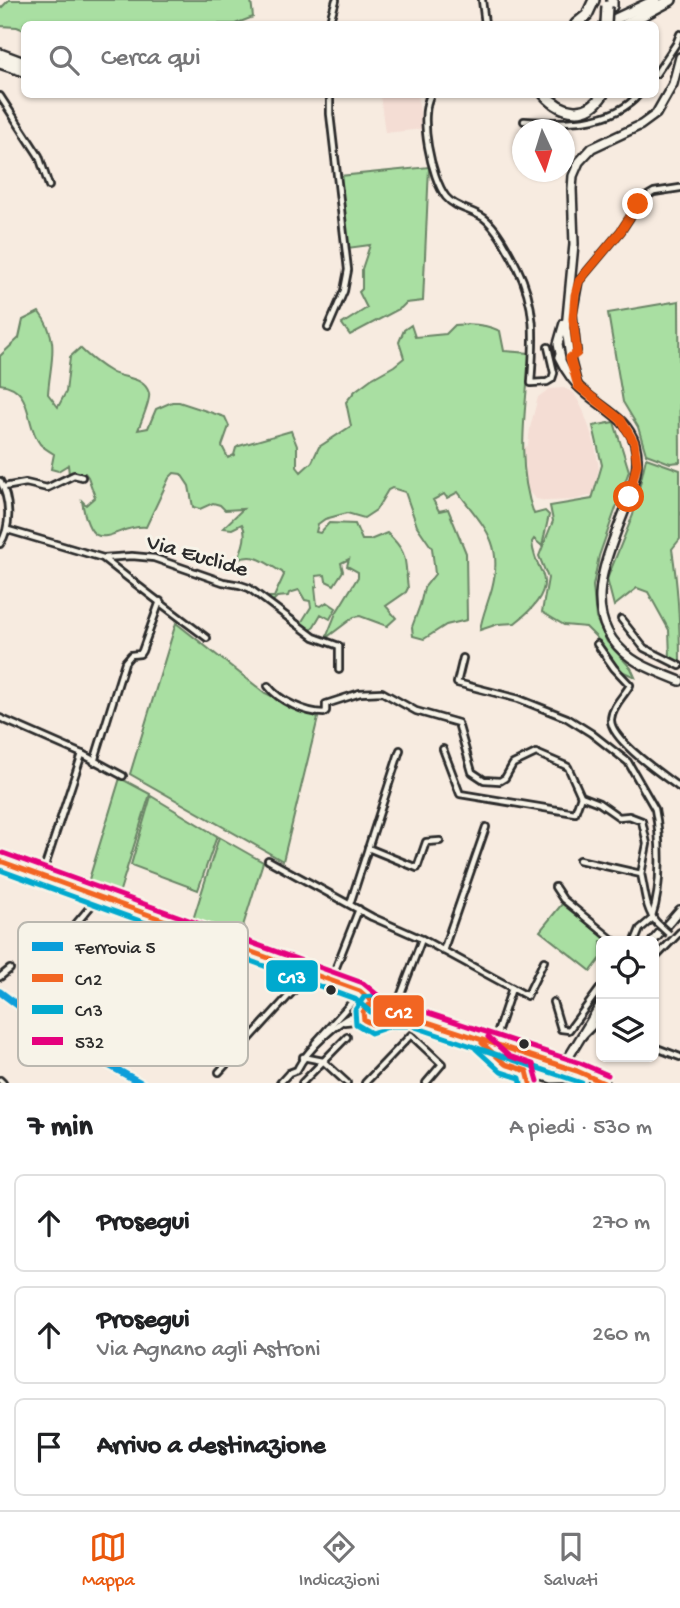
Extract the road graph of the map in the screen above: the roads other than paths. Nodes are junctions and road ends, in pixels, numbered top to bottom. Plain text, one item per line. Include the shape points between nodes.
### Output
1 (336, 0) edge
2 (482, 0) edge
3 (594, 0) edge
4 (656, 0) edge
5 (671, 0) edge
6 (610, 3) edge
7 (330, 21) edge
8 (485, 21) edge
9 (580, 21) edge
10 (607, 21) edge
11 (613, 21) edge
12 (632, 21) edge
13 (680, 34) edge
14 (0, 54) edge
15 (680, 57) edge
16 (21, 62) edge
17 (0, 63) edge
18 (21, 70) edge
19 (659, 70) edge
20 (0, 96) edge
21 (330, 98) edge
22 (430, 98) edge
23 (548, 98) edge
24 (557, 98) edge
25 (596, 98) edge
26 (598, 98) edge
27 (635, 98) edge
28 (575, 122) edge
29 (49, 186) dead end
30 (680, 188) edge
31 (566, 316) junction
32 (328, 328) dead end
33 (558, 345) junction
34 (571, 352) junction
35 (559, 358) junction
36 (578, 386) junction
37 (82, 477) dead end
38 (0, 481) edge
39 (4, 487) junction
40 (8, 530) junction
41 (0, 544) edge
42 (103, 558) junction
43 (160, 601) junction
44 (621, 619) dead end
45 (207, 638) dead end
46 (597, 644) dead end
47 (463, 658) dead end
48 (680, 666) edge
49 (339, 670) dead end
50 (631, 676) dead end
51 (680, 681) edge
52 (630, 685) junction
53 (268, 686) dead end
54 (0, 718) edge
55 (443, 749) dead end
56 (400, 750) dead end
57 (82, 754) junction
58 (94, 762) junction
59 (123, 776) dead end
60 (680, 788) edge
61 (581, 796) junction
62 (486, 827) dead end
63 (440, 841) dead end
64 (368, 848) junction
65 (268, 860) dead end
66 (579, 860) dead end
67 (0, 863) edge
68 (640, 874) junction
69 (41, 875) junction
70 (555, 887) dead end
71 (96, 901) junction
72 (350, 904) junction
73 (359, 909) junction
74 (680, 910) edge
75 (654, 919) junction
76 (78, 922) edge
77 (154, 922) edge
78 (170, 922) edge
79 (680, 932) edge
80 (608, 936) edge
81 (637, 936) edge
82 (657, 936) edge
83 (672, 936) junction
84 (422, 939) junction
85 (248, 951) edge
86 (443, 951) junction
87 (659, 953) edge
88 (248, 956) edge
89 (544, 961) dead end
90 (10, 969) dead end
91 (0, 977) edge
92 (306, 977) junction
93 (331, 981) junction
94 (512, 988) junction
95 (596, 994) edge
96 (553, 1002) dead end
97 (351, 1003) dead end
98 (377, 1006) junction
99 (396, 1007) junction
100 (596, 1012) edge
101 (363, 1014) junction
102 (418, 1018) junction
103 (380, 1020) junction
104 (596, 1022) edge
105 (496, 1036) junction
106 (346, 1037) dead end
107 (580, 1038) junction
108 (248, 1040) edge
109 (479, 1040) junction
110 (659, 1049) edge
111 (514, 1050) junction
112 (570, 1055) junction
113 (303, 1057) junction
114 (534, 1057) junction
115 (680, 1057) edge
116 (323, 1061) junction
117 (505, 1064) junction
118 (557, 1065) junction
119 (224, 1066) edge
120 (527, 1071) junction
121 (577, 1071) junction
122 (219, 1072) dead end
123 (541, 1076) junction
124 (557, 1079) junction
125 (595, 1080) junction
126 (280, 1083) edge
127 (302, 1083) edge
128 (347, 1083) edge
129 (365, 1083) edge
130 (426, 1083) edge
131 (530, 1083) edge
132 (604, 1083) edge

1 - 7 street
2 - 8 street
3 - 9 highway
4 - 11 highway
5 - 12 highway
6 - 10 highway, bridge
13 - 19 street
14 - 16 highway
15 - 31 main road via 673,84 656,114 592,148 576,169
17 - 18 highway
20 - 29 street via 38,156
21 - 32 street via 348,270
22 - 33 street via 425,118 431,161 441,188 449,200 488,222 517,267 531,300 531,383 554,377 548,347
23 - 26 highway via 574,112 591,108
24 - 25 highway via 578,107
27 - 28 street via 626,108
30 - 34 street via 642,199 579,281
31 - 33 main road
31 - 34 main road
33 - 34 main road via 563,342
33 - 35 main road
34 - 35 main road via 563,360
34 - 36 main road
35 - 36 main road
36 - 51 main road via 629,430 637,455 634,484 603,569 603,618 631,658
37 - 39 street via 74,475 47,488 26,484
38 - 39 street
39 - 40 street
40 - 41 street
40 - 42 street, Via Euclide
42 - 43 street
42 - 49 street, Via Euclide via 146,556 249,588 314,636 339,646
43 - 45 street
43 - 58 street via 142,651 125,662
44 - 48 street via 644,648
46 - 52 street
47 - 75 street via 457,683 499,693 567,719 628,762 657,816 661,850
50 - 52 street
52 - 60 street via 613,713 613,733
53 - 61 street via 315,713 324,713 326,704 347,697 382,692 416,711 458,723 471,772 484,780 500,781 513,764 536,753 568,768
54 - 57 street
55 - 61 street via 460,794 575,813
56 - 64 street
57 - 58 street
57 - 69 street
58 - 59 street
61 - 68 street via 619,817 642,821 647,844
62 - 86 street
63 - 64 street via 426,842 417,868
64 - 72 street
65 - 72 street
66 - 68 street
67 - 69 main road
67 - 71 main road
68 - 75 street
69 - 78 main road
70 - 80 street via 563,900
71 - 76 street
71 - 77 main road
72 - 73 street
73 - 84 street
73 - 93 street
74 - 82 main road
75 - 81 street
75 - 83 street, bridge
79 - 83 street
83 - 87 street
84 - 86 street
84 - 99 street
85 - 93 main road
86 - 94 street
88 - 92 main road
89 - 94 street via 529,995
90 - 91 street
92 - 101 main road via 355,996
92 - 108 street
93 - 98 main road via 360,991
94 - 105 street
95 - 96 street via 569,1030 561,1028
97 - 113 street
98 - 99 main road
98 - 101 main road via 368,1005
98 - 103 main road via 382,1011
99 - 102 main road
99 - 105 street
100 - 107 main road
101 - 103 main road via 372,1024
101 - 113 street via 350,1015
102 - 103 main road
102 - 109 main road
104 - 107 street
105 - 114 street via 536,1051
106 - 116 street
107 - 112 main road
109 - 111 main road
109 - 117 main road
110 - 115 street
111 - 114 main road
111 - 117 main road via 504,1054
112 - 118 main road
112 - 121 main road
113 - 116 street
113 - 126 street
114 - 118 main road
116 - 127 street
116 - 128 street
117 - 120 main road
118 - 121 main road
118 - 124 main road via 561,1073
119 - 122 street
120 - 123 main road
120 - 131 street
121 - 125 main road
123 - 124 main road
123 - 131 street
124 - 125 main road
125 - 132 main road
129 - 130 street via 411,1035 442,1064

